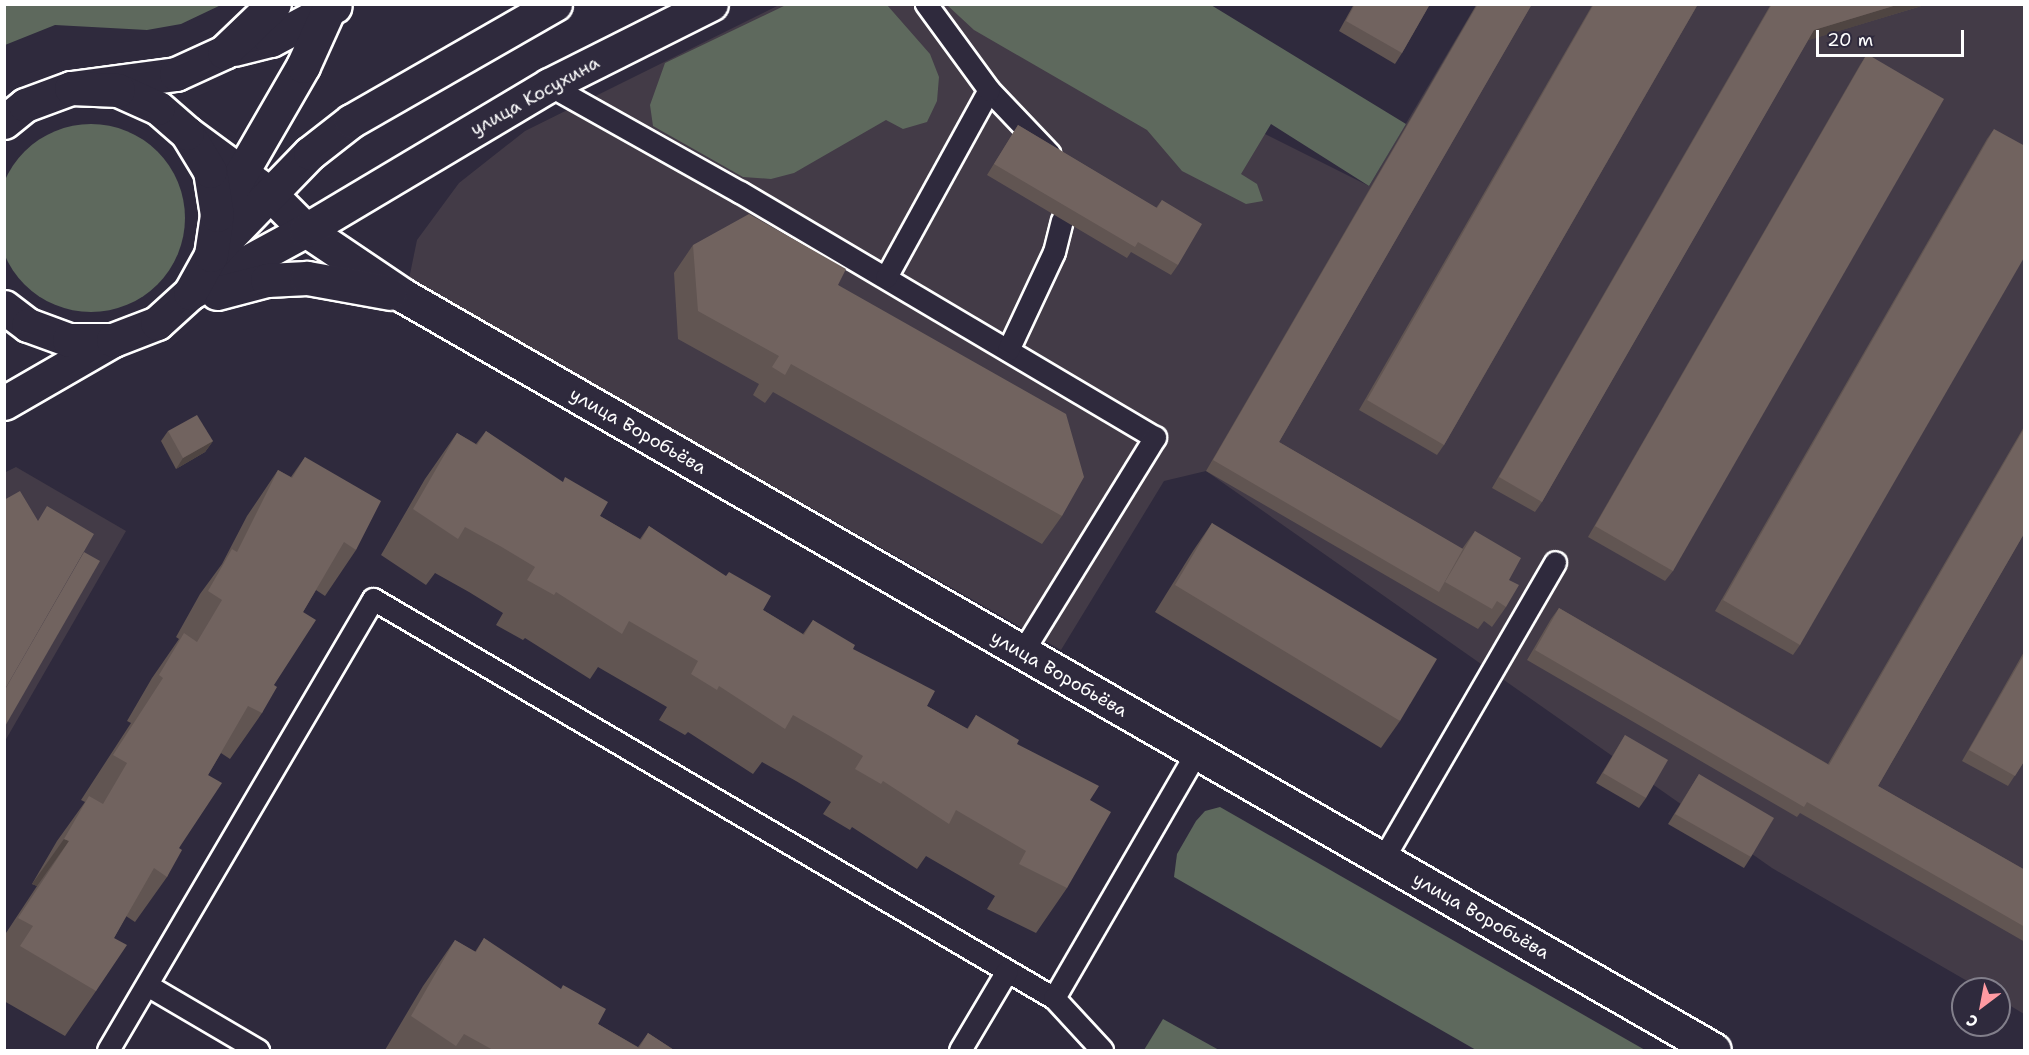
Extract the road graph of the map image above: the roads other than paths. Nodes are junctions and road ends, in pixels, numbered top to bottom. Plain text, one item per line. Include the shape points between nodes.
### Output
1 (274, 4) edge
2 (555, 4) edge
3 (711, 4) edge
4 (926, 4) edge
5 (333, 6) edge
6 (224, 52) junction
7 (549, 85) junction
8 (71, 88) junction
9 (989, 90) junction
10 (4, 122) edge
11 (187, 133) junction
12 (1057, 165) edge
13 (243, 173) junction
14 (270, 194) junction
15 (217, 215) junction
16 (1062, 220) dead end
17 (306, 230) junction
18 (211, 255) junction
19 (886, 277) junction
20 (190, 293) junction
21 (404, 296) junction
22 (12, 317) edge
23 (157, 323) junction
24 (113, 340) junction
25 (1008, 350) junction
26 (4, 403) edge
27 (1555, 562) dead end
28 (1022, 652) junction
29 (1197, 753) junction
30 (1383, 859) junction
31 (1007, 971) junction
32 (147, 985) junction
33 (1054, 999) junction
34 (108, 1050) edge
35 (258, 1050) edge
36 (960, 1050) edge
37 (1102, 1050) edge
38 (1711, 1050) edge

1 - 6 street via 267,15
2 - 14 street via 351,121 310,153
3 - 7 street, улица Косухина
4 - 9 lane
5 - 6 street via 271,40
5 - 13 street
6 - 8 street via 176,74
7 - 17 street, улица Косухина
7 - 19 lane
8 - 10 street via 25,105
8 - 11 street via 118,90 158,108
9 - 12 lane via 1044,146
9 - 19 lane
11 - 13 street, улица Воробьёва
11 - 15 street via 210,171
13 - 14 street, улица Воробьёва
13 - 15 street
14 - 17 street, улица Воробьёва
14 - 18 street
15 - 18 street
16 - 25 lane via 1054,252
17 - 20 street, улица Косухина
17 - 21 street, улица Воробьёва
18 - 20 street
19 - 25 lane
20 - 23 street
21 - 23 street via 307,278 267,280 218,292
21 - 28 street, улица Воробьёва
22 - 24 street via 69,340
23 - 24 street
24 - 26 street
25 - 28 lane via 1155,437
27 - 30 lane
28 - 29 street, улица Воробьёва
29 - 30 street, улица Воробьёва
29 - 33 lane
30 - 38 street, улица Воробьёва
31 - 32 lane via 373,599
31 - 33 lane
31 - 36 lane
32 - 34 lane
32 - 35 lane
33 - 37 lane

